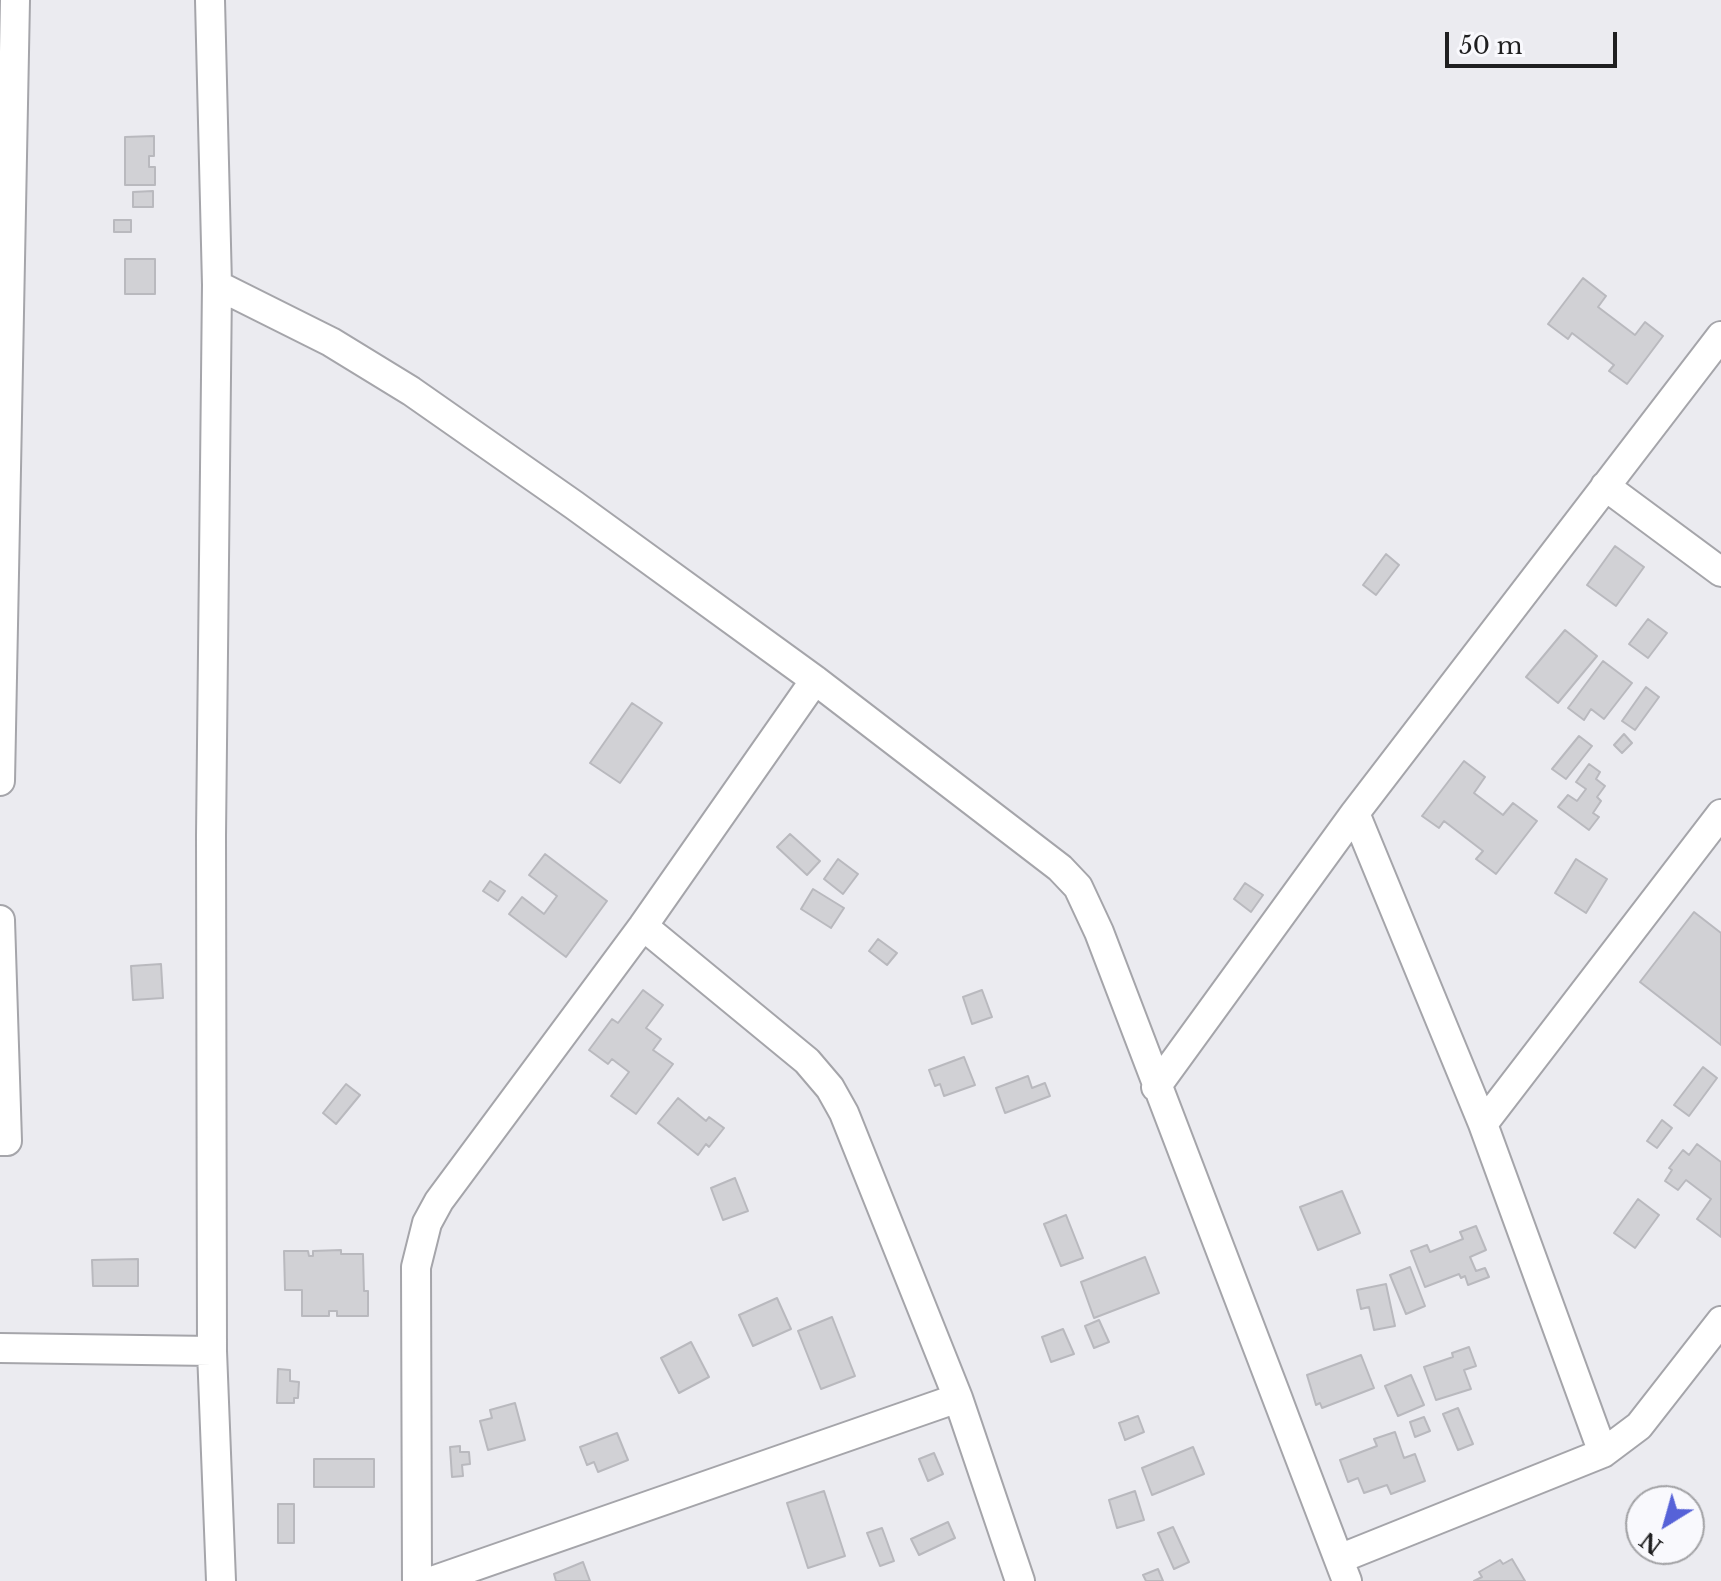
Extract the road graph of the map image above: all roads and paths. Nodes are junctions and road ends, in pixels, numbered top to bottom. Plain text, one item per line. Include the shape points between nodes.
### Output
1 (15, 0) edge
2 (210, 0) edge
3 (6, 121) edge
4 (217, 285) junction
5 (1721, 336) edge
6 (1605, 486) junction
7 (2, 543) edge
8 (1721, 572) edge
9 (815, 680) junction
10 (0, 781) edge
11 (1355, 813) junction
12 (1721, 814) edge
13 (0, 920) edge
14 (643, 926) junction
15 (1156, 1087) junction
16 (1483, 1124) junction
17 (0, 1141) edge
18 (1721, 1321) edge
19 (0, 1348) edge
20 (212, 1351) junction
21 (958, 1398) junction
22 (1603, 1453) junction
23 (1343, 1570) edge
24 (221, 1581) edge
25 (417, 1581) edge
26 (432, 1581) edge
27 (1020, 1581) edge

1 - 3 street
2 - 4 street
3 - 7 street
4 - 9 street via 331,342 411,391
4 - 20 street
5 - 6 street
6 - 8 street
6 - 11 street
7 - 10 street
9 - 14 street
9 - 15 street via 1078,887
11 - 15 street
11 - 16 street
12 - 16 street
13 - 17 street via 7,1141
14 - 21 street via 807,1061 830,1088
14 - 25 street via 427,1223 416,1267
15 - 23 street
16 - 22 street
18 - 22 street via 1639,1426
19 - 20 street
20 - 24 street
21 - 26 street
21 - 27 street
22 - 23 street

